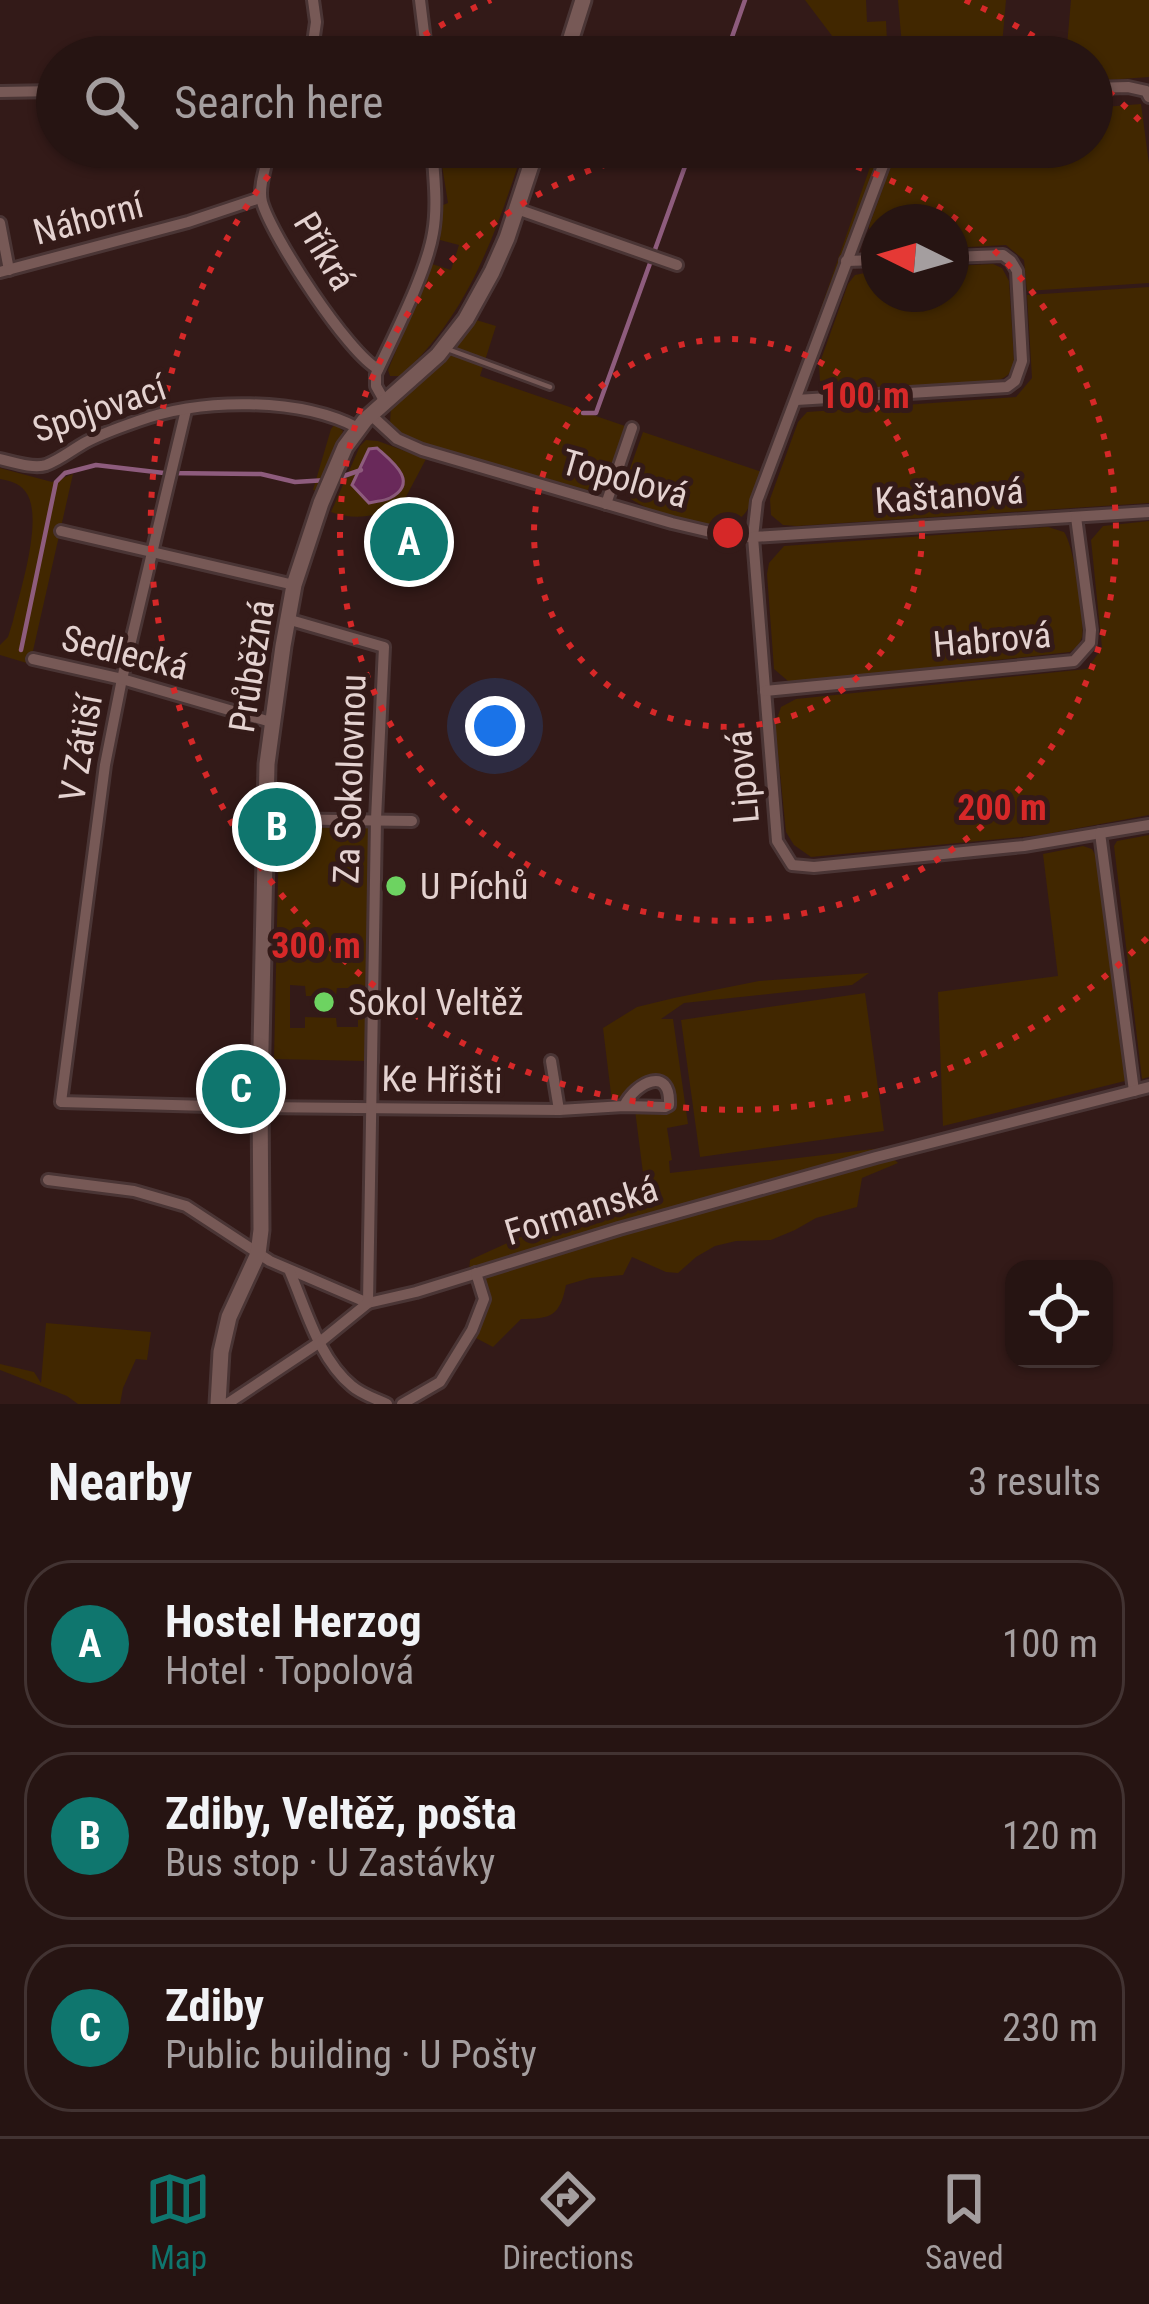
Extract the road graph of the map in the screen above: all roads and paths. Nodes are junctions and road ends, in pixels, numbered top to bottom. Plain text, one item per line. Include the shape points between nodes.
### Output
1 (313, 0) edge
2 (420, 0) edge
3 (583, 0) edge
4 (314, 36) edge
5 (425, 36) edge
6 (572, 36) edge
7 (1113, 87) edge
8 (36, 91) edge
9 (0, 92) edge
10 (1149, 97) edge
11 (266, 168) edge
12 (433, 168) edge
13 (530, 168) edge
14 (882, 168) edge
15 (260, 199) junction
16 (517, 208) junction
17 (0, 223) edge
18 (969, 256) edge
19 (846, 261) junction
20 (861, 261) edge
21 (677, 265) dead end
22 (4, 271) edge
23 (445, 346) junction
24 (378, 370) junction
25 (550, 387) dead end
26 (796, 400) junction
27 (385, 402) junction
28 (186, 410) junction
29 (371, 415) junction
30 (358, 428) junction
31 (632, 428) dead end
32 (0, 459) edge
33 (606, 504) junction
34 (1149, 512) edge
35 (1076, 517) junction
36 (61, 531) dead end
37 (753, 537) junction
38 (154, 553) junction
39 (294, 585) junction
40 (287, 619) junction
41 (33, 659) dead end
42 (122, 679) junction
43 (765, 691) junction
44 (271, 722) junction
45 (266, 819) junction
46 (376, 819) junction
47 (412, 820) dead end
48 (1149, 825) edge
49 (1100, 833) junction
50 (551, 1061) dead end
51 (1149, 1087) edge
52 (1134, 1091) junction
53 (61, 1102) joint
54 (624, 1106) dead end
55 (260, 1107) junction
56 (372, 1108) junction
57 (559, 1110) junction
58 (48, 1180) dead end
59 (258, 1254) junction
60 (290, 1271) junction
61 (476, 1274) junction
62 (368, 1303) junction
63 (320, 1342) junction
64 (222, 1404) edge
65 (387, 1404) edge
66 (402, 1404) edge

1 - 4 street
2 - 5 street
3 - 6 street
7 - 10 street
8 - 9 street
11 - 15 street, Příkrá
12 - 24 street via 431,243
13 - 16 street, Průběžná
14 - 19 street
15 - 22 street, Náhorní
15 - 24 street, Příkrá via 329,317
16 - 21 street
16 - 23 street, Průběžná via 492,272
17 - 22 street
18 - 26 street via 1003,255 1017,271 1022,362 1015,381
19 - 20 street
19 - 26 street
23 - 25 lane
23 - 27 street, Průběžná
24 - 27 street
26 - 37 street via 757,501
27 - 29 street, Průběžná
28 - 30 street, Spojovací via 269,405
28 - 32 street, Spojovací via 91,439 42,467
28 - 38 street, V Zátiší
29 - 30 street, Průběžná
29 - 33 street, Topolová via 409,446
30 - 39 street, Průběžná via 330,480
31 - 33 street
33 - 37 street, Topolová
34 - 35 street, Kaštanová
35 - 37 street, Kaštanová
35 - 43 street, Habrová via 1091,630 1074,661
36 - 38 street
37 - 43 street, Lipová
38 - 39 street
38 - 42 street, V Zátiší
39 - 40 street, Průběžná
40 - 44 street, Průběžná
40 - 46 street, Za Sokolovnou via 384,646
41 - 42 street, Sedlecká
42 - 44 street, Sedlecká
42 - 53 street, V Zátiší
43 - 49 street, Lipová via 777,842 792,865
44 - 45 street, Průběžná
45 - 46 street
45 - 55 street, Průběžná
46 - 47 street
46 - 56 street, Za Sokolovnou
48 - 49 street, Lipová
49 - 52 street
50 - 57 street
51 - 52 street, Formanská
52 - 61 street, Formanská
53 - 55 street, Ke Hřišti
54 - 57 street, Ke Hřišti
55 - 56 street, Ke Hřišti
55 - 59 street, Průběžná
56 - 57 street, Ke Hřišti
56 - 62 street, Za Sokolovnou
58 - 59 street via 134,1190 186,1206
59 - 60 street
59 - 64 street, Průběžná via 229,1318
60 - 62 street
60 - 63 street
61 - 62 street, Formanská
61 - 66 street via 484,1299 472,1330 440,1382
62 - 63 street
63 - 64 street
63 - 65 street via 353,1388

